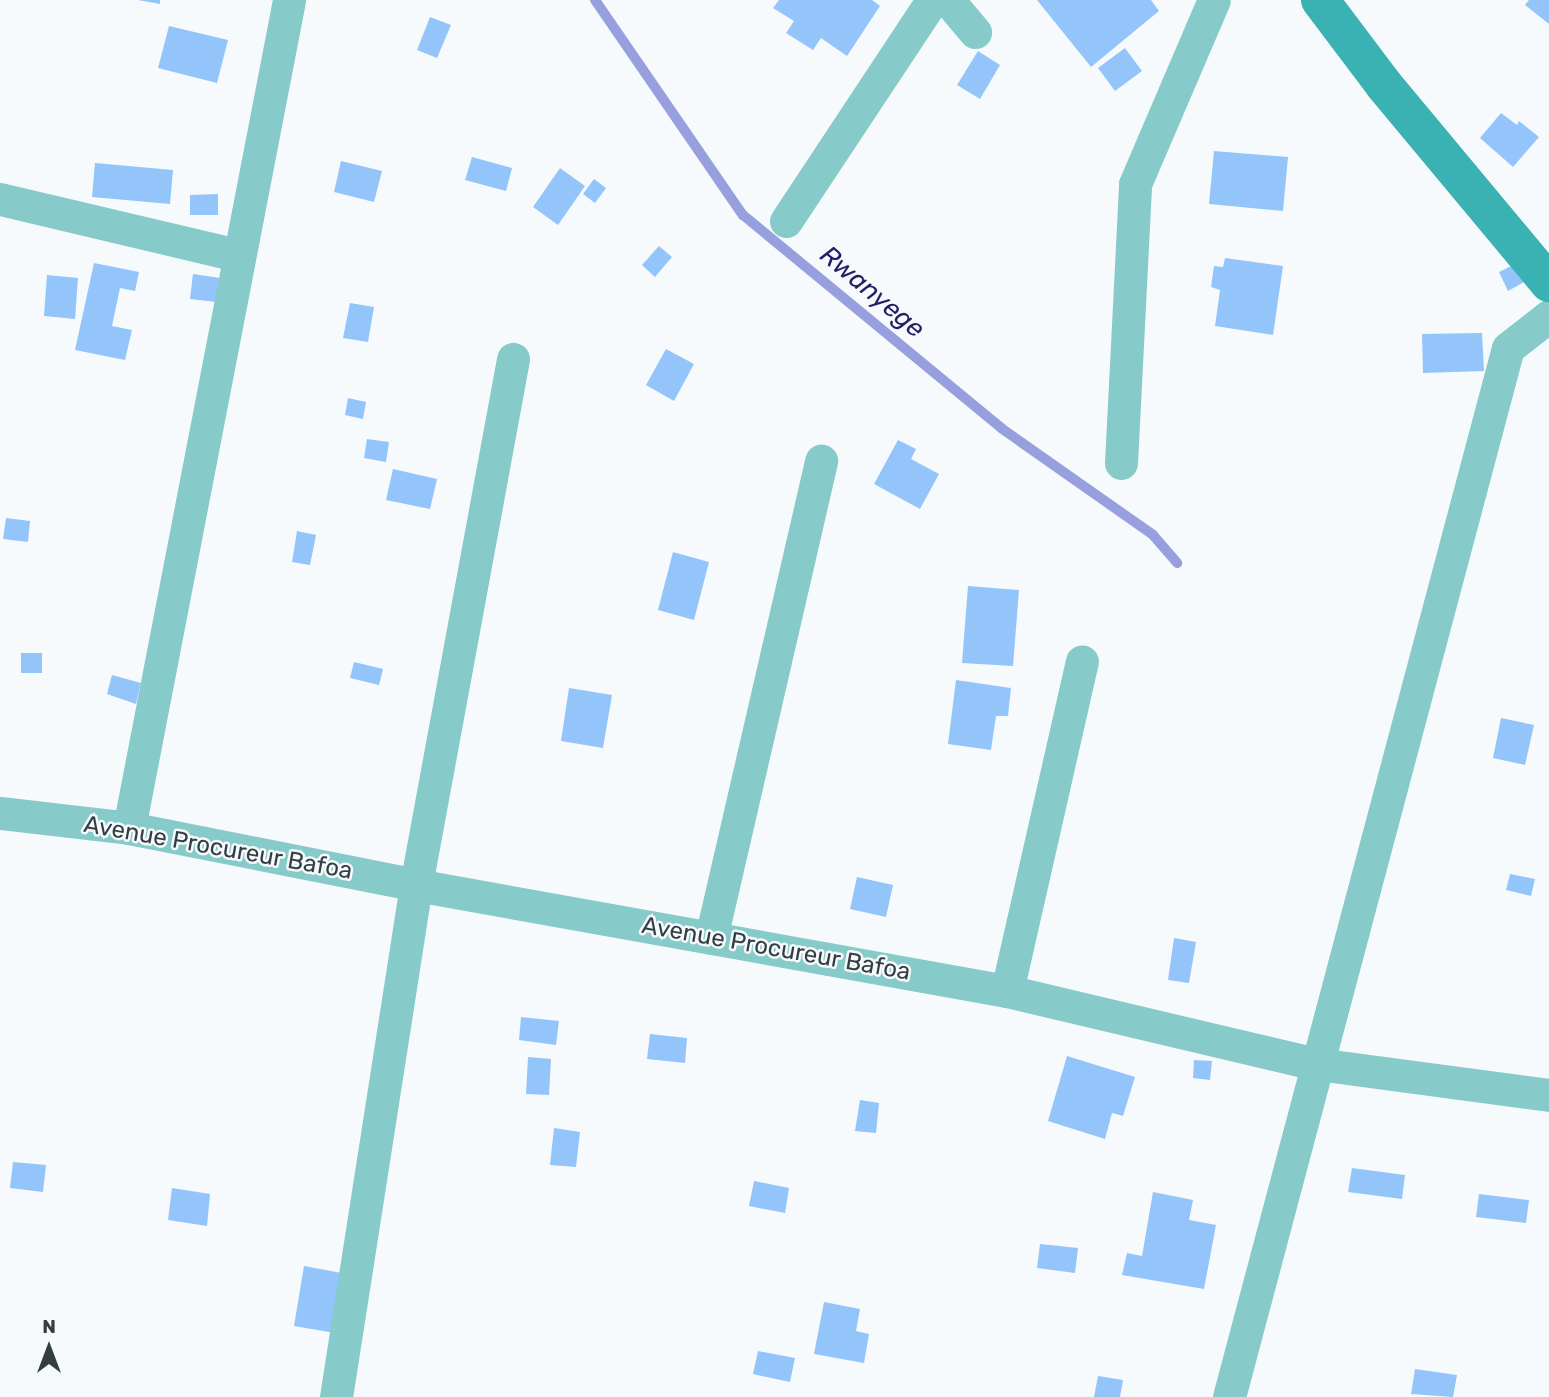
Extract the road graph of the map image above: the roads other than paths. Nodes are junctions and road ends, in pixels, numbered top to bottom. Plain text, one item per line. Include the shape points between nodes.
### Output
1 (289, 0) edge
2 (932, 0) edge
3 (948, 0) edge
4 (1214, 0) edge
5 (1320, 0) edge
6 (975, 32) dead end
7 (0, 199) edge
8 (786, 221) dead end
9 (237, 254) junction
10 (1549, 283) edge
11 (1549, 316) edge
12 (513, 359) dead end
13 (821, 460) dead end
14 (1121, 463) dead end
15 (1082, 661) dead end
16 (0, 813) edge
17 (129, 828) junction
18 (416, 885) junction
19 (711, 938) junction
20 (1007, 990) junction
21 (1317, 1064) junction
22 (1549, 1095) edge
23 (336, 1397) edge
24 (1229, 1397) edge

1 - 9 street
2 - 8 street
3 - 6 street
4 - 14 street via 1135,184
5 - 10 street via 1384,85
7 - 9 street
9 - 17 street
11 - 21 street via 1508,348
12 - 18 street
13 - 19 street
15 - 20 street
16 - 17 street, Avenue Procureur Bafoa
17 - 18 street, Avenue Procureur Bafoa
18 - 19 street, Avenue Procureur Bafoa
18 - 23 street
19 - 20 street, Avenue Procureur Bafoa
20 - 21 street, Avenue Procureur Bafoa
21 - 22 street, Avenue Procureur Bafoa
21 - 24 street

